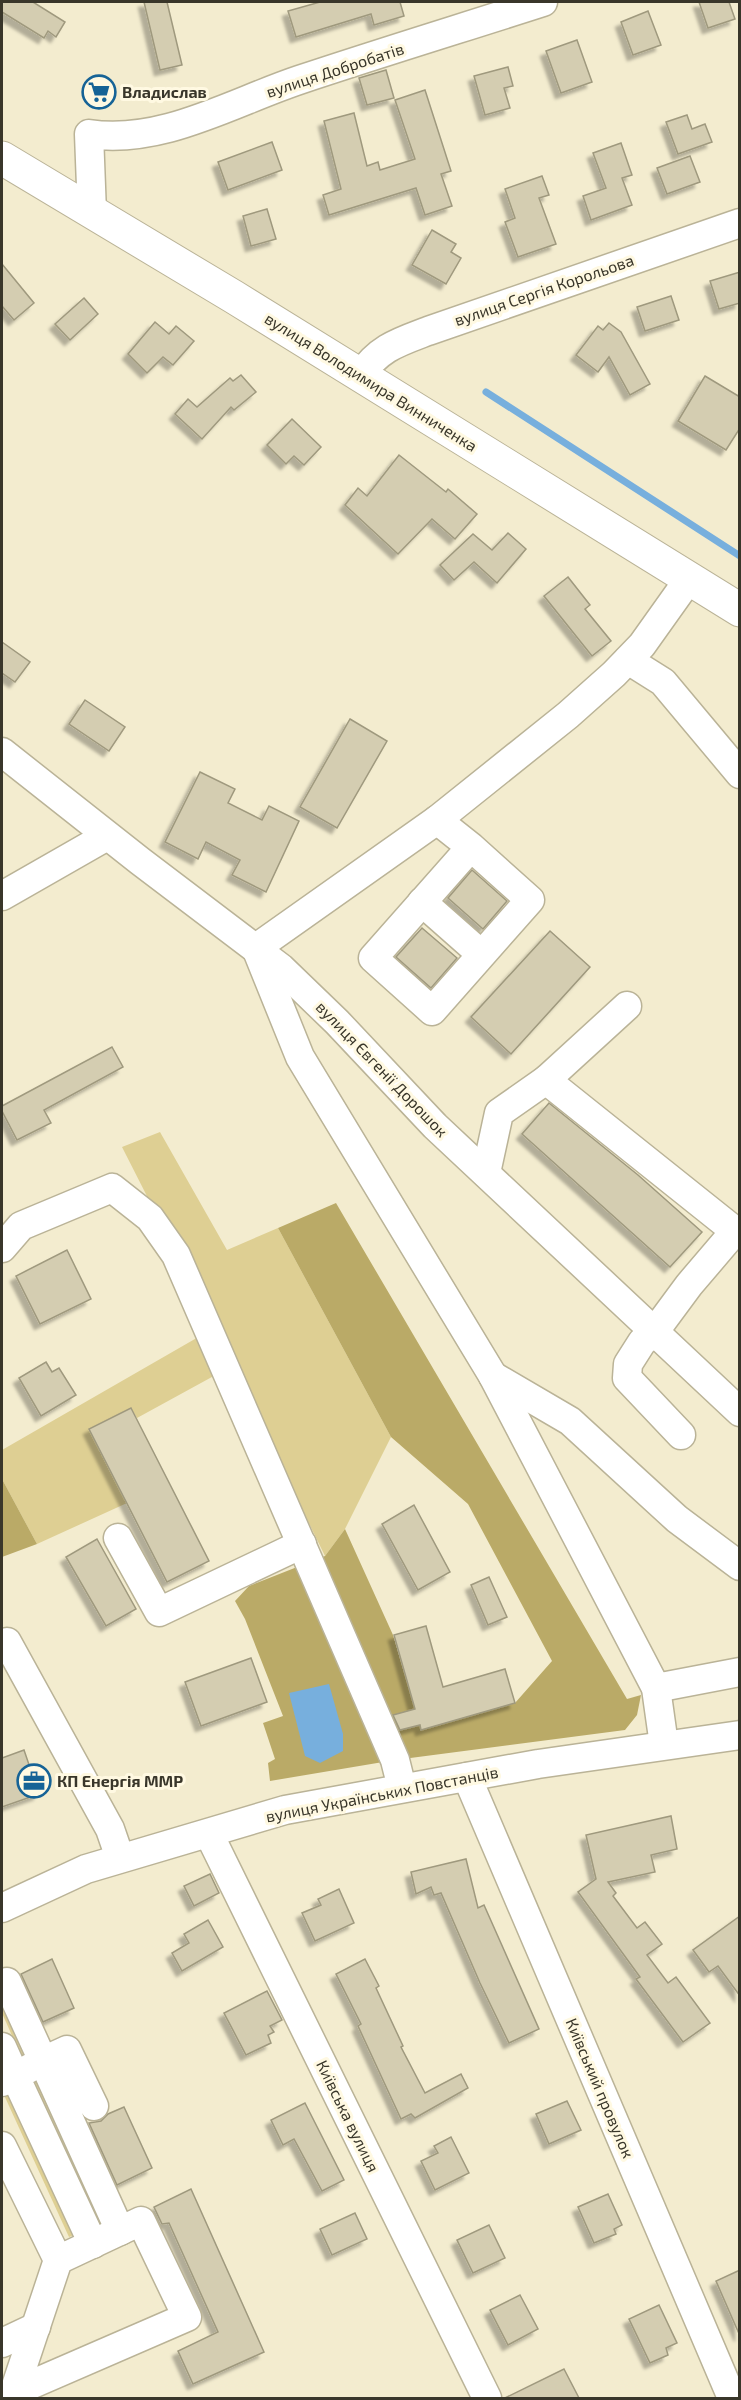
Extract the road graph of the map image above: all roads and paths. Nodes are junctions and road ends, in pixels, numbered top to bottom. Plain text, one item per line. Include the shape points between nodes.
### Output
1 (543, 2) edge
2 (2, 158) edge
3 (92, 213) junction
4 (740, 223) edge
5 (360, 376) junction
6 (689, 579) junction
7 (740, 610) edge
8 (628, 660) junction
9 (5, 761) edge
10 (740, 774) edge
11 (437, 820) junction
12 (107, 836) junction
13 (471, 847) junction
14 (2, 896) edge
15 (422, 902) junction
16 (256, 948) junction
17 (482, 954) junction
18 (627, 1006) dead end
19 (546, 1080) junction
20 (486, 1173) junction
21 (2, 1248) edge
22 (655, 1331) junction
23 (493, 1376) junction
24 (740, 1412) edge
25 (681, 1435) dead end
26 (118, 1538) dead end
27 (302, 1544) junction
28 (740, 1566) edge
29 (7, 1642) dead end
30 (740, 1672) edge
31 (656, 1688) junction
32 (740, 1735) edge
33 (664, 1745) junction
34 (467, 1777) junction
35 (402, 1788) junction
36 (209, 1834) junction
37 (120, 1858) junction
38 (2, 1908) edge
39 (7, 1982) dead end
40 (2, 2047) edge
41 (43, 2061) junction
42 (8, 2079) edge
43 (94, 2106) dead end
44 (2, 2146) edge
45 (120, 2231) junction
46 (93, 2244) junction
47 (58, 2260) junction
48 (36, 2327) junction
49 (2, 2343) edge
50 (487, 2398) edge
51 (732, 2398) edge

1 - 3 street, вулиця Добробатів via 291,83 163,129 126,136 89,134
2 - 3 main road, вулиця Володимира Винниченка
3 - 5 main road, вулиця Володимира Винниченка
4 - 5 street, вулиця Сергія Корольова via 418,334 376,355
5 - 6 main road, вулиця Володимира Винниченка
6 - 7 main road, вулиця Володимира Винниченка
6 - 8 street
8 - 10 street via 663,682
8 - 11 street via 561,722
9 - 12 street, вулиця Євгенії Дорошок
11 - 13 street
11 - 16 street
12 - 14 street
12 - 16 street, вулиця Євгенії Дорошок
13 - 15 street
13 - 17 street via 530,900
15 - 17 street
15 - 17 street via 373,958 432,1011
16 - 20 street, вулиця Євгенії Дорошок via 305,990
16 - 23 street via 300,1057
18 - 19 street
19 - 20 street via 499,1113
19 - 22 street via 735,1231
20 - 22 street, вулиця Євгенії Дорошок
21 - 27 street via 21,1226 112,1188 150,1218 176,1255
22 - 24 street, вулиця Євгенії Дорошок
22 - 25 street via 642,1342 628,1364 627,1378
23 - 28 street via 570,1421 677,1519
23 - 31 street
26 - 27 street via 159,1612
27 - 35 street via 395,1760
29 - 37 street via 110,1829
30 - 31 street
31 - 33 street
32 - 33 street, вулиця Українських Повстанців
33 - 34 street, вулиця Українських Повстанців
34 - 35 street, вулиця Українських Повстанців
34 - 51 street, Київський провулок
35 - 36 street, вулиця Українських Повстанців via 285,1810
36 - 37 street, вулиця Українських Повстанців
36 - 50 street, Київська вулиця
37 - 38 street, вулиця Українських Повстанців via 86,1869
39 - 41 street
40 - 42 street
41 - 42 street
41 - 43 street via 67,2050
41 - 45 street
42 - 46 street
44 - 47 street
45 - 46 street
45 - 48 street via 141,2221 187,2317 14,2392
46 - 47 street
47 - 48 street
48 - 49 street

